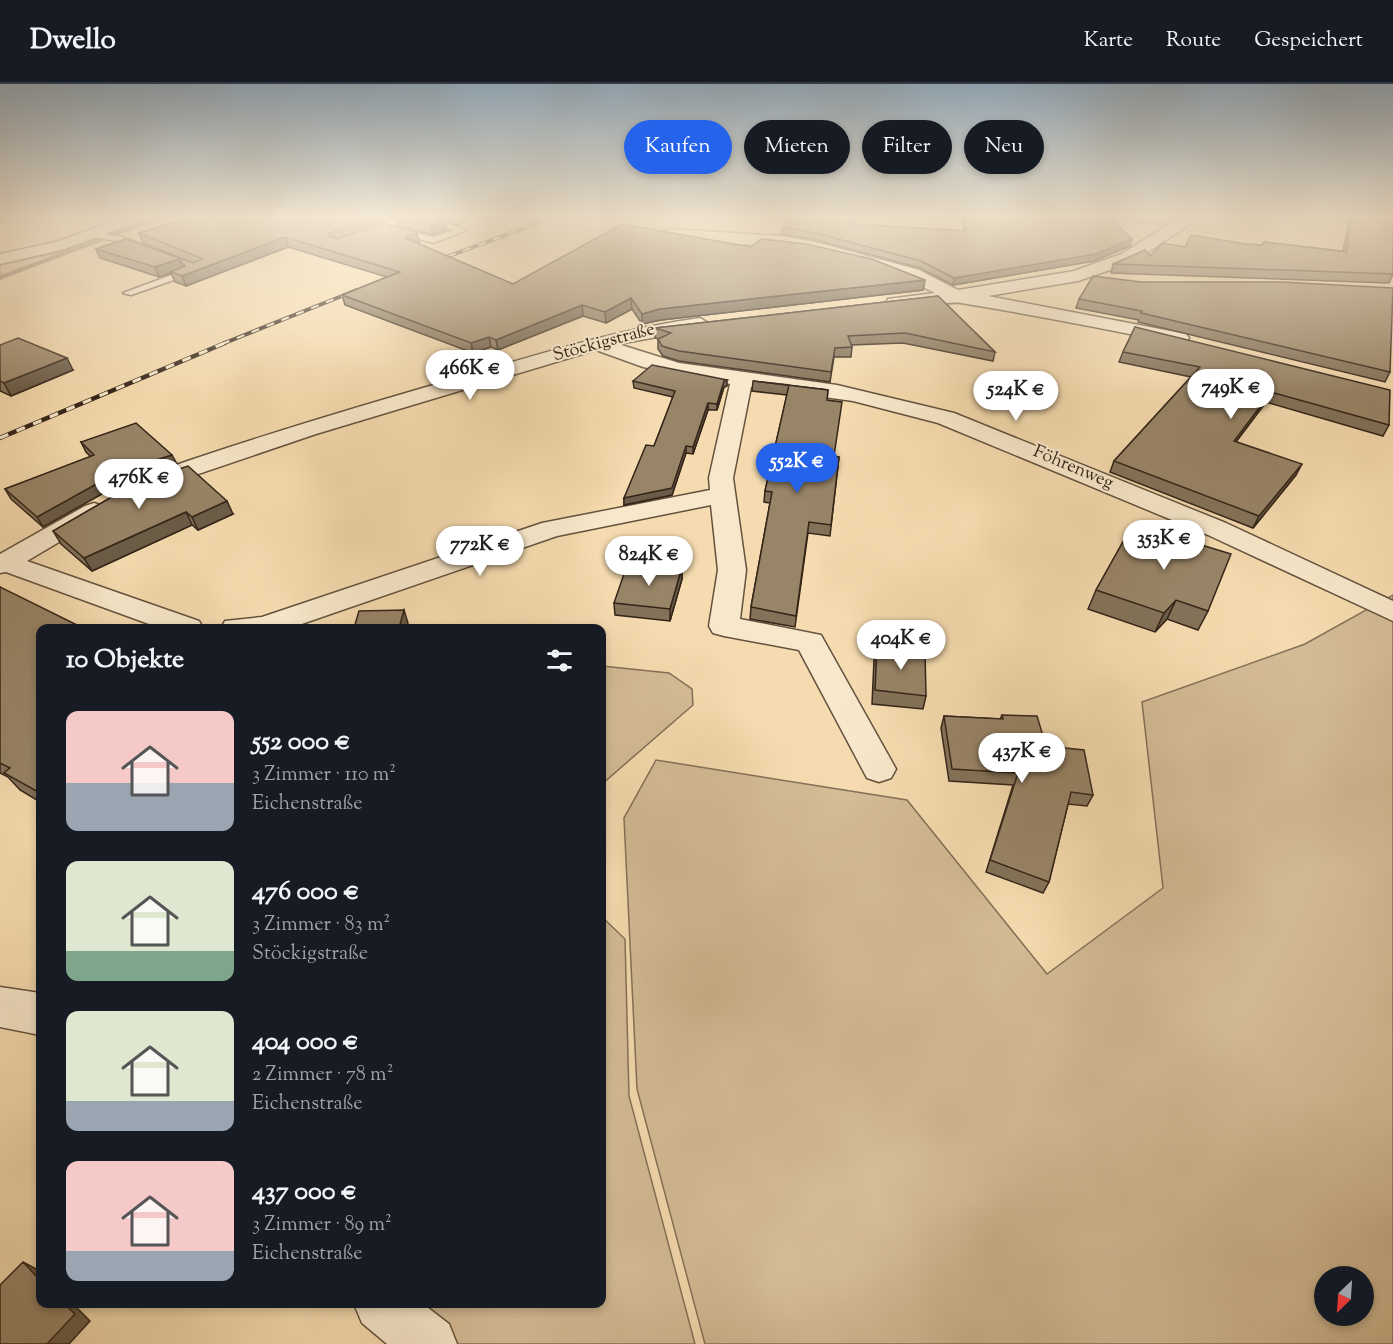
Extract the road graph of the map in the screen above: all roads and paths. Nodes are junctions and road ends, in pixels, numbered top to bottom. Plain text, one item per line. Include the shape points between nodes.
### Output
1 (180, 275) edge
2 (915, 275) edge
3 (1081, 275) edge
4 (1078, 276) junction
5 (1118, 282) edge
6 (128, 292) dead end
7 (956, 296) junction
8 (873, 305) edge
9 (720, 322) edge
10 (597, 344) junction
11 (1202, 344) edge
12 (742, 380) junction
13 (723, 495) junction
14 (3, 564) edge
15 (1393, 612) edge
16 (176, 624) edge
17 (273, 624) edge
18 (879, 769) dead end
19 (0, 1007) edge
20 (36, 1013) edge
21 (386, 1308) edge
22 (429, 1344) edge

1 - 6 lane
2 - 7 street
3 - 4 street
4 - 5 street
4 - 7 street
7 - 8 street
7 - 11 street
9 - 10 street, Stöckigstraße via 661,328
10 - 12 street, Föhrenweg via 621,355
10 - 14 street, Stöckigstraße via 195,466 124,494
12 - 13 street via 721,478
12 - 15 street, Föhrenweg via 864,397 973,427 1217,529
13 - 17 street via 551,529
13 - 18 street via 732,570 724,627 810,642
14 - 16 street
19 - 20 street
21 - 22 street

